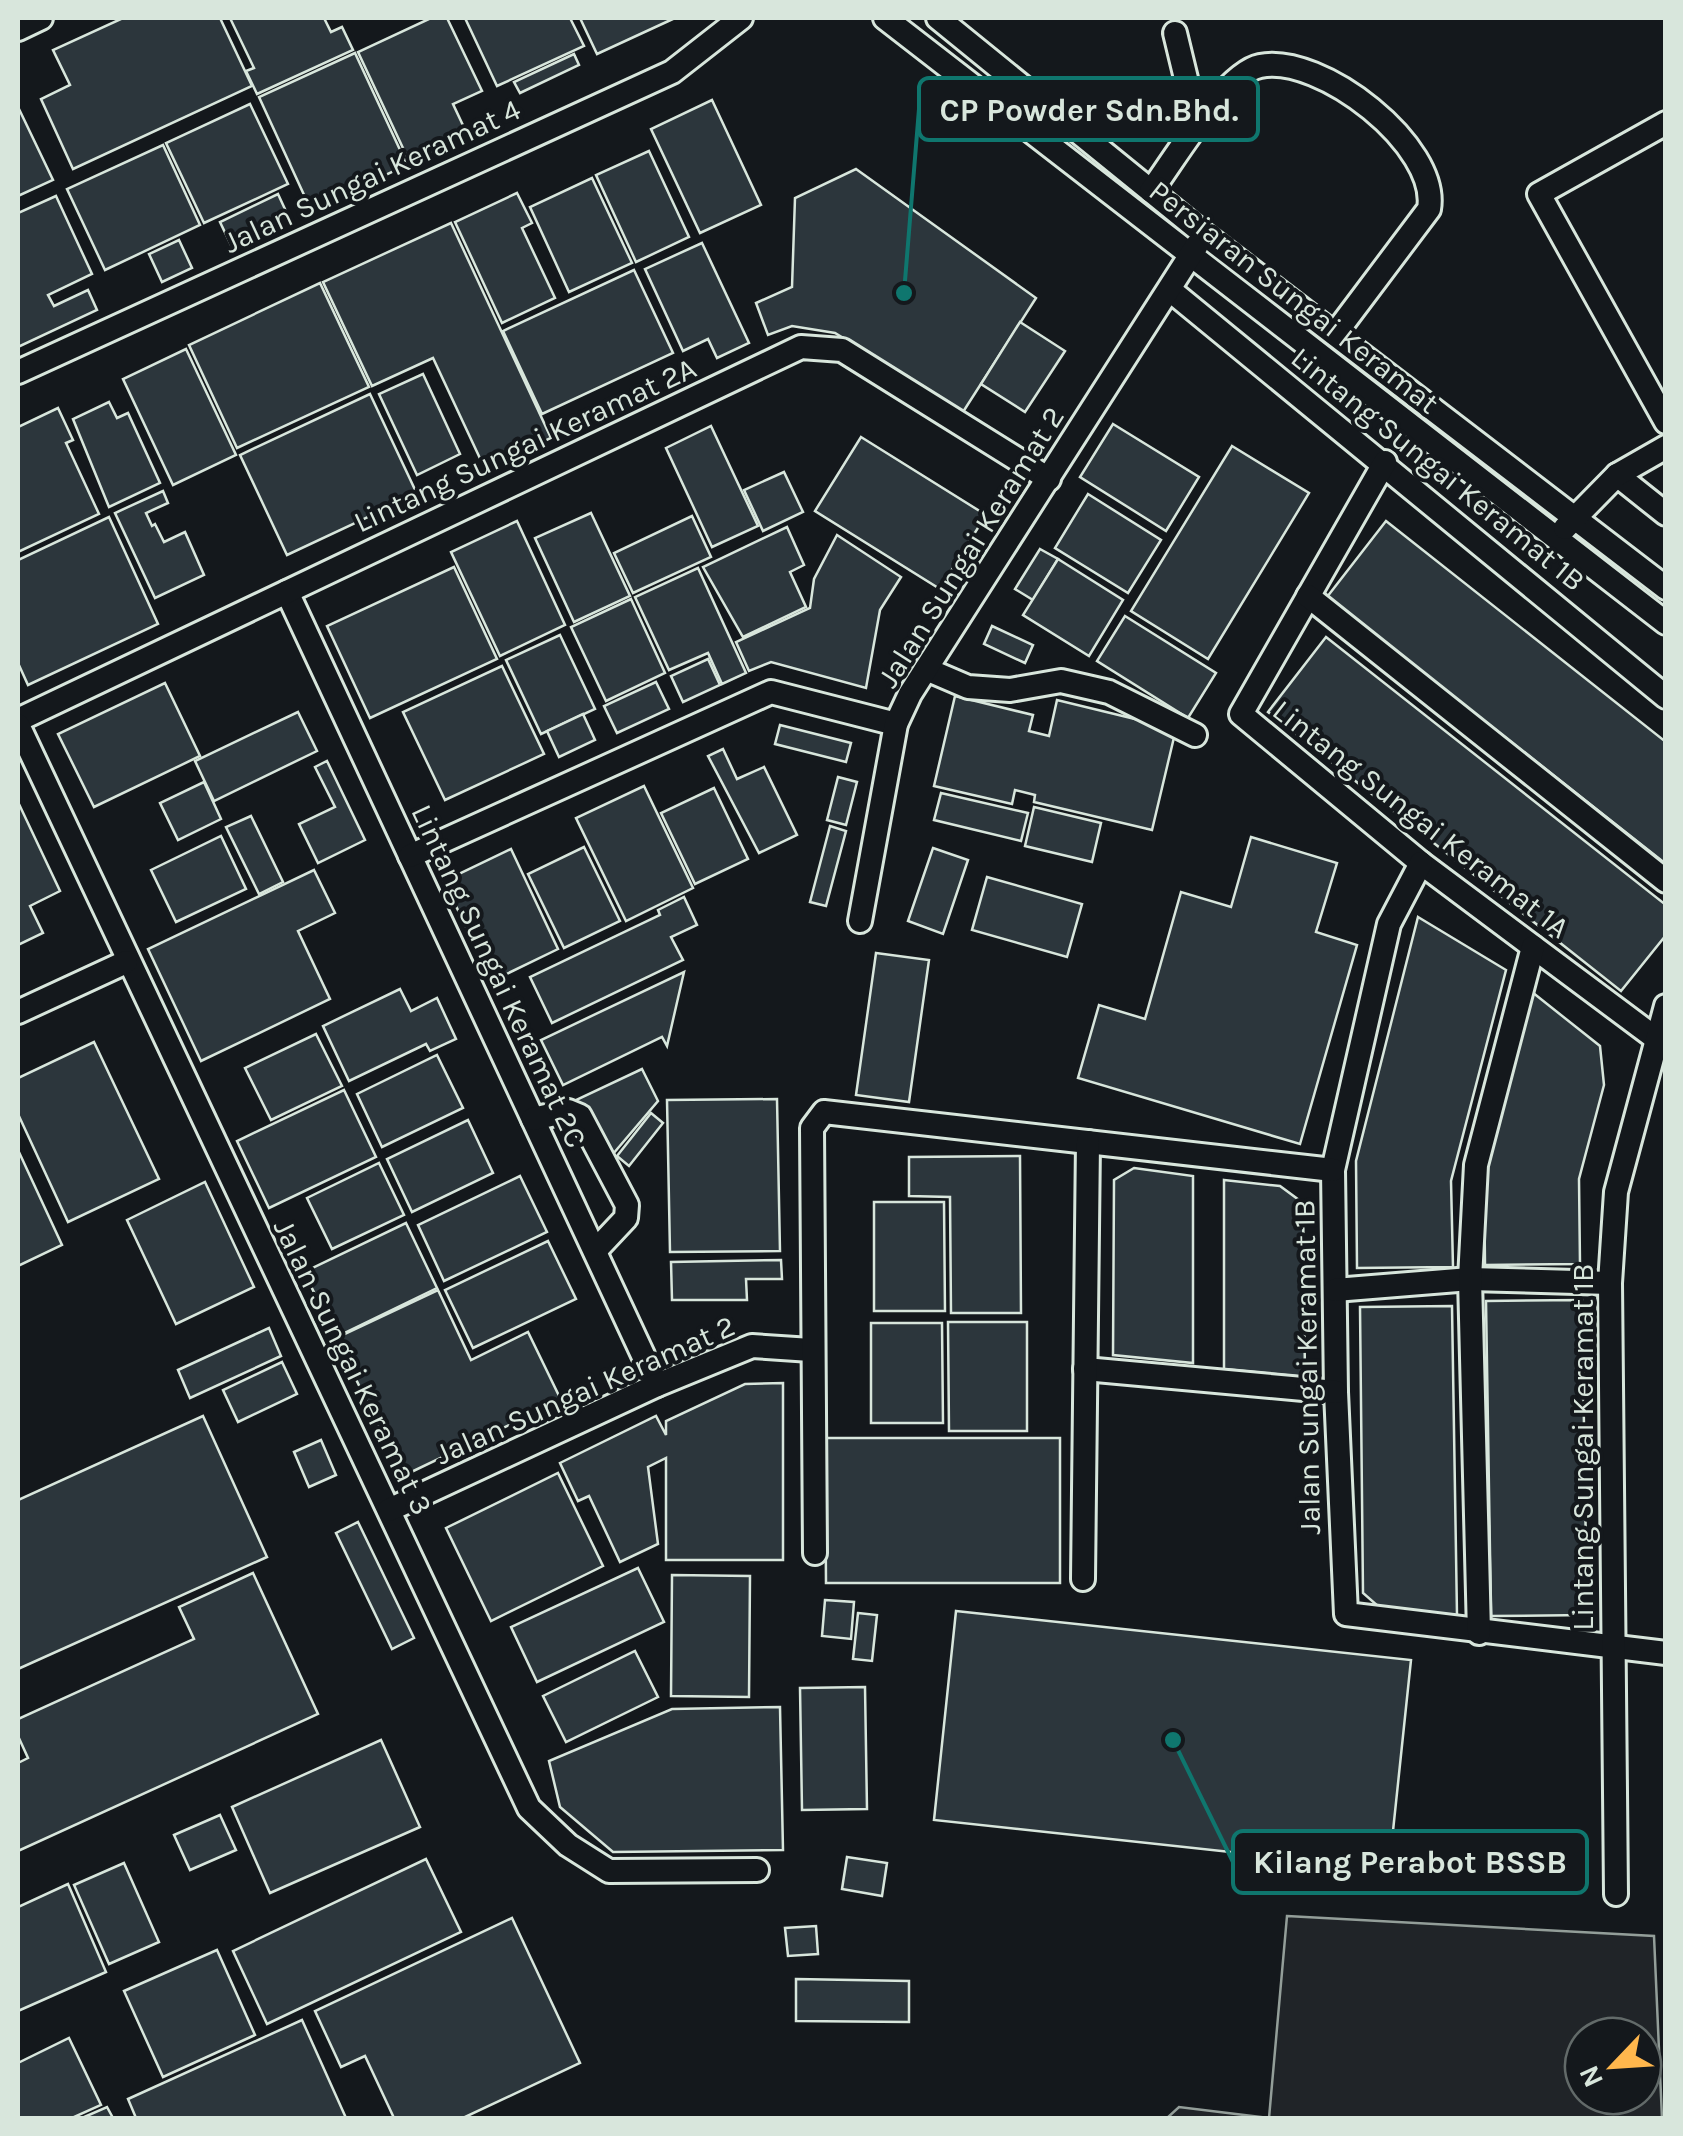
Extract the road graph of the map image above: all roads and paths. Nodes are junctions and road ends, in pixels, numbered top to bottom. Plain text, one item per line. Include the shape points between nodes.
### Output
1 (41, 18) edge
2 (741, 18) edge
3 (885, 18) edge
4 (909, 18) edge
5 (938, 18) edge
6 (962, 18) edge
7 (18, 29) edge
8 (1174, 33) dead end
9 (955, 72) junction
10 (1028, 90) junction
11 (1666, 123) edge
12 (1198, 128) junction
13 (1151, 191) junction
14 (1204, 234) junction
15 (1191, 256) junction
16 (1170, 290) junction
17 (1335, 334) junction
18 (18, 372) edge
19 (1664, 414) edge
20 (1666, 447) edge
21 (1385, 462) junction
22 (1617, 475) junction
23 (1049, 479) junction
24 (1666, 514) edge
25 (1572, 517) junction
26 (1557, 539) junction
27 (1666, 588) edge
28 (287, 592) junction
29 (1308, 596) junction
30 (1666, 623) edge
31 (926, 669) junction
32 (1666, 697) edge
33 (18, 722) edge
34 (896, 724) junction
35 (1195, 736) dead end
36 (410, 856) junction
37 (1421, 863) junction
38 (1666, 881) edge
39 (860, 922) dead end
40 (1533, 947) junction
41 (126, 962) junction
42 (1666, 1006) edge
43 (18, 1012) edge
44 (1654, 1037) junction
45 (533, 1118) junction
46 (1088, 1142) junction
47 (1333, 1170) junction
48 (594, 1251) junction
49 (1470, 1279) junction
50 (1610, 1282) junction
51 (1334, 1290) junction
52 (811, 1350) junction
53 (1085, 1369) junction
54 (657, 1385) junction
55 (1336, 1392) junction
56 (388, 1510) junction
57 (816, 1553) dead end
58 (1083, 1579) dead end
59 (1479, 1632) junction
60 (1612, 1648) junction
61 (1666, 1653) edge
62 (757, 1870) dead end
63 (1616, 1894) dead end

1 - 7 street
2 - 18 street, Jalan Sungai Keramat 4 via 672,72
3 - 9 street, Persiaran Sungai Keramat
4 - 9 street
5 - 10 street, Persiaran Sungai Keramat
6 - 10 street
8 - 12 street
9 - 15 street, Persiaran Sungai Keramat
10 - 13 street, Persiaran Sungai Keramat
11 - 19 street via 1540,194
12 - 13 street
12 - 17 street via 1234,79 1258,66 1292,65 1362,105 1422,161 1432,190 1429,208
13 - 14 street, Persiaran Sungai Keramat
14 - 15 street, Jalan Sungai Keramat 2
14 - 17 street, Persiaran Sungai Keramat
15 - 16 street, Jalan Sungai Keramat 2
15 - 26 street, Persiaran Sungai Keramat
16 - 21 street, Lintang Sungai Keramat 1B
16 - 23 street, Jalan Sungai Keramat 2
17 - 25 street, Persiaran Sungai Keramat
20 - 22 street
21 - 29 street, Lintang Sungai Keramat 1A
21 - 32 street, Lintang Sungai Keramat 1B
22 - 24 street
22 - 25 street
23 - 28 street, Lintang Sungai Keramat 2A via 842,350 801,346
23 - 31 street, Jalan Sungai Keramat 2
25 - 26 street
25 - 27 street, Persiaran Sungai Keramat
26 - 30 street, Persiaran Sungai Keramat
28 - 33 street, Lintang Sungai Keramat 2A
28 - 36 street, Lintang Sungai Keramat 2C
29 - 37 street, Lintang Sungai Keramat 1A via 1240,714
29 - 38 street
31 - 34 street, Jalan Sungai Keramat 2
31 - 35 street via 968,687 1010,690 1061,681 1109,692
33 - 41 street, Jalan Sungai Keramat 3
34 - 36 street via 772,692
34 - 39 street, Jalan Sungai Keramat 2
36 - 45 street, Lintang Sungai Keramat 2C
37 - 40 street, Lintang Sungai Keramat 1A
37 - 47 street, Jalan Sungai Keramat 1B via 1388,924
40 - 44 street, Lintang Sungai Keramat 1A
40 - 49 street via 1476,1165
41 - 43 street
41 - 56 street, Jalan Sungai Keramat 3
42 - 44 street, Lintang Sungai Keramat 1B
44 - 50 street, Lintang Sungai Keramat 1B via 1616,1192
45 - 48 street, Lintang Sungai Keramat 2C
45 - 48 street via 568,1111 580,1116 627,1204 626,1218
46 - 47 street
46 - 52 street via 824,1112 816,1117
46 - 53 street
47 - 51 street, Jalan Sungai Keramat 1B
48 - 54 street, Lintang Sungai Keramat 2C
49 - 50 street
49 - 51 street
49 - 59 street
50 - 60 street, Lintang Sungai Keramat 1B
51 - 55 street, Jalan Sungai Keramat 1B
52 - 54 street, Jalan Sungai Keramat 2 via 752,1346
52 - 57 street
53 - 55 street
53 - 58 street
54 - 56 street, Jalan Sungai Keramat 2
55 - 59 street, Jalan Sungai Keramat 1B via 1346,1614
56 - 62 street, Jalan Sungai Keramat 3 via 529,1808 568,1846 609,1871
59 - 60 street, Jalan Sungai Keramat 1B
60 - 61 street, Jalan Sungai Keramat 1B
60 - 63 street, Lintang Sungai Keramat 1B

